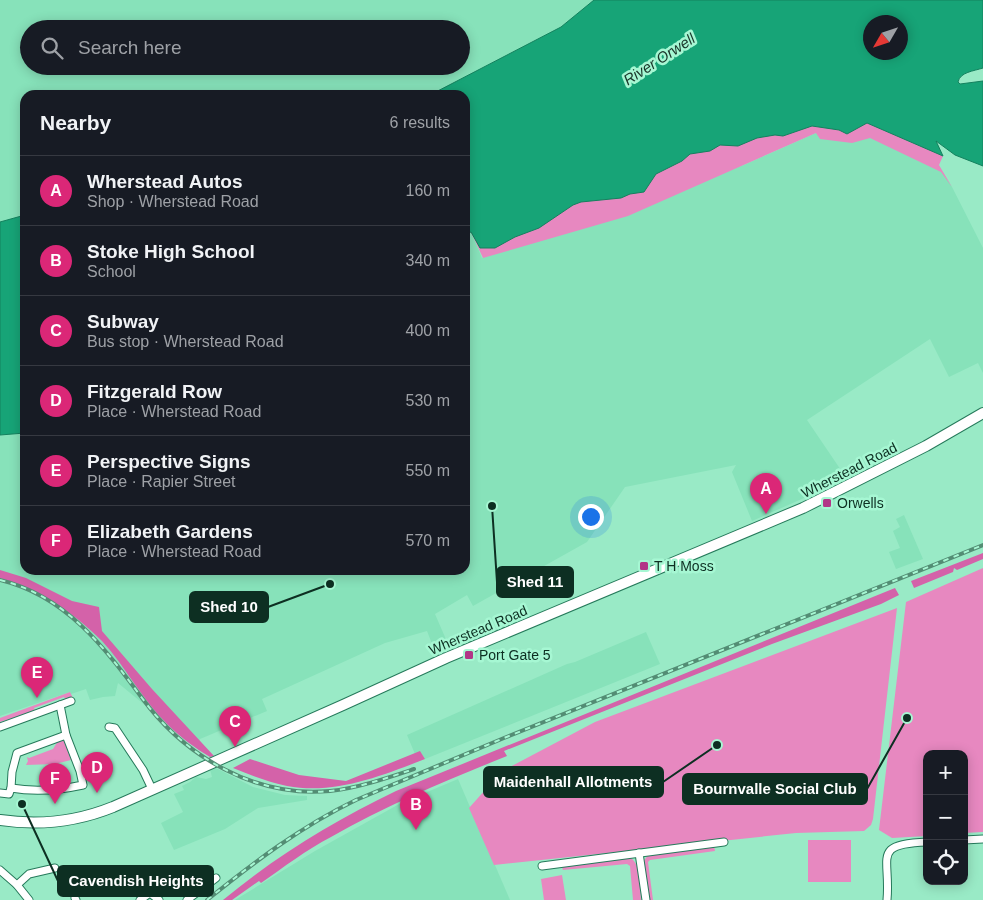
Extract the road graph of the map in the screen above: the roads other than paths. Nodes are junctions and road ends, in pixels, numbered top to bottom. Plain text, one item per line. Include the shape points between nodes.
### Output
1 (983, 413) edge
2 (71, 702) dead end
3 (60, 705) junction
4 (109, 726) dead end
5 (0, 727) edge
6 (66, 735) junction
7 (11, 788) junction
8 (152, 789) junction
9 (0, 793) edge
10 (0, 820) edge
11 (968, 840) edge
12 (983, 840) edge
13 (724, 842) dead end
14 (923, 842) edge
15 (639, 853) junction
16 (542, 866) dead end
17 (55, 868) dead end
18 (0, 870) edge
19 (216, 878) dead end
20 (17, 885) junction
21 (29, 900) edge
22 (140, 900) edge
23 (160, 900) edge
24 (187, 900) edge
25 (646, 900) edge
26 (887, 900) edge

1 - 8 main road, Wherstead Road via 926,446 803,508 446,658
2 - 3 street
3 - 5 street
3 - 6 street
4 - 8 street via 115,728
6 - 7 street via 17,753
6 - 7 street via 83,785 48,790
7 - 9 street via 9,794
8 - 10 main road, Wherstead Road via 71,821 38,824
11 - 12 street
13 - 15 street
14 - 26 street via 898,844 890,848 886,856
15 - 16 street
15 - 25 street
17 - 20 street via 29,874
18 - 20 street
19 - 24 street
20 - 21 street
22 - 23 street via 150,893

